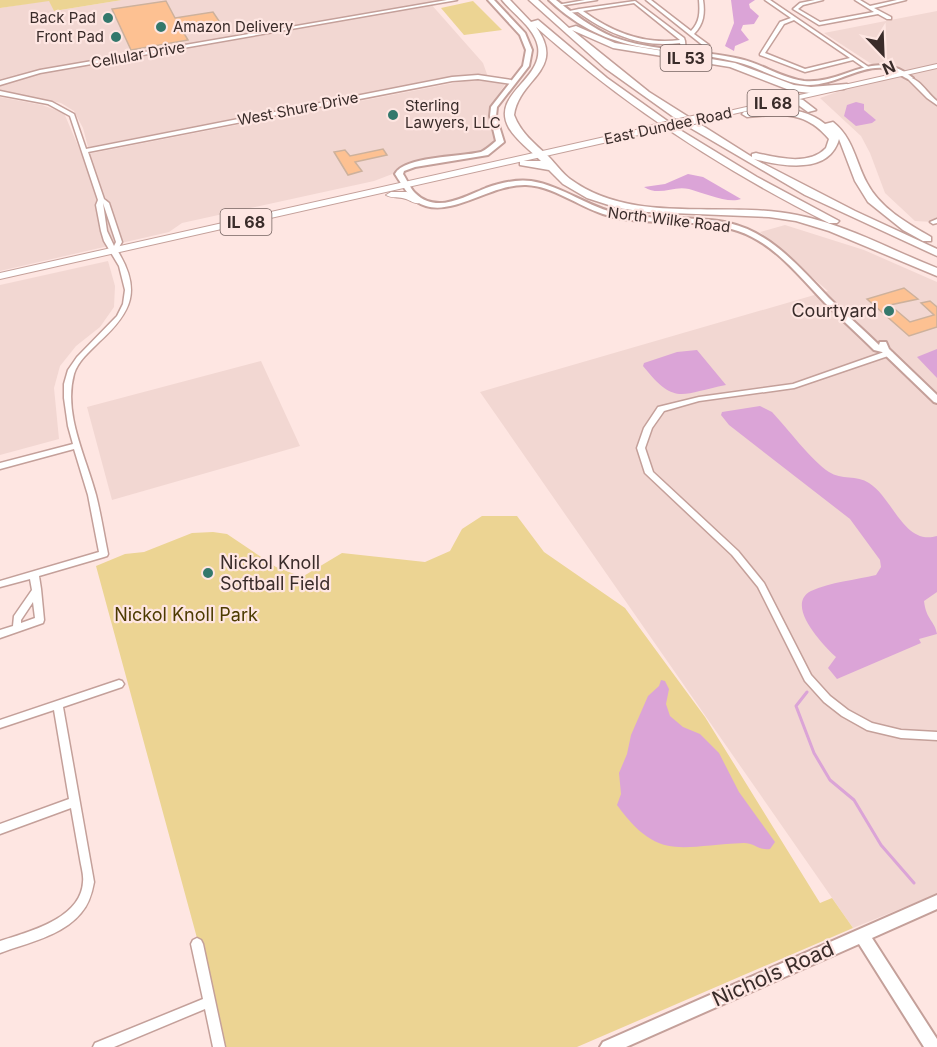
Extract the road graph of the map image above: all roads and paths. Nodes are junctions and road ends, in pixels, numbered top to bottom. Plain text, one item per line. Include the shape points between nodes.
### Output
1 (455, 0) edge
2 (491, 0) edge
3 (508, 0) edge
4 (535, 0) edge
5 (552, 0) edge
6 (595, 0) edge
7 (648, 0) edge
8 (701, 0) edge
9 (767, 0) edge
10 (797, 0) edge
11 (821, 0) edge
12 (857, 0) edge
13 (904, 0) edge
14 (802, 4) junction
15 (559, 5) junction
16 (870, 7) junction
17 (579, 10) junction
18 (567, 12) junction
19 (880, 12) junction
20 (795, 18) junction
21 (889, 18) dead end
22 (691, 34) junction
23 (683, 41) junction
24 (684, 51) junction
25 (709, 54) junction
26 (853, 59) junction
27 (937, 66) edge
28 (868, 68) junction
29 (937, 72) edge
30 (907, 76) junction
31 (511, 82) junction
32 (0, 83) edge
33 (844, 87) junction
34 (0, 93) edge
35 (820, 98) junction
36 (788, 99) junction
37 (800, 102) junction
38 (937, 103) edge
39 (815, 113) junction
40 (747, 114) junction
41 (705, 125) junction
42 (527, 142) junction
43 (86, 151) junction
44 (542, 156) junction
45 (521, 161) junction
46 (553, 168) junction
47 (428, 185) junction
48 (405, 186) junction
49 (417, 201) junction
50 (318, 205) junction
51 (430, 206) junction
52 (937, 245) edge
53 (116, 251) junction
54 (937, 253) edge
55 (937, 271) edge
56 (0, 276) edge
57 (887, 351) junction
58 (937, 400) edge
59 (77, 446) junction
60 (0, 466) edge
61 (34, 574) junction
62 (0, 584) edge
63 (37, 590) junction
64 (17, 629) junction
65 (0, 634) edge
66 (119, 684) dead end
67 (58, 705) junction
68 (0, 724) edge
69 (937, 736) edge
70 (75, 802) junction
71 (0, 829) edge
72 (937, 902) edge
73 (862, 935) junction
74 (197, 944) dead end
75 (0, 947) edge
76 (209, 1002) junction
77 (99, 1047) edge
78 (219, 1047) edge
79 (608, 1047) edge
80 (933, 1047) edge

1 - 32 street, Cellular Drive via 40,72
2 - 31 street via 523,34 529,50 526,66
3 - 42 highway via 543,48 538,69 509,108 513,125
3 - 55 highway via 595,75 687,139 809,209
4 - 33 highway, IL 53 via 580,33 613,45 732,65 792,88
4 - 41 highway via 609,67
5 - 15 street
6 - 15 street
7 - 22 street
8 - 22 street via 700,23
9 - 20 street
10 - 14 street
11 - 14 street
12 - 16 street
13 - 16 street
14 - 19 street via 795,9 819,24
15 - 18 street
16 - 19 street
17 - 18 street
17 - 23 street via 620,34 658,43
17 - 23 street via 635,2
18 - 24 street via 614,39
19 - 21 street
20 - 26 street
20 - 26 street via 782,23 762,54 805,71
22 - 25 street via 707,46
23 - 24 street
24 - 25 street
25 - 28 street via 744,61 802,82 828,81
26 - 28 street
27 - 30 main road, East Dundee Road / IL 53
28 - 30 street via 888,66
29 - 30 main road, East Dundee Road / IL 53
30 - 33 main road, East Dundee Road / IL 53
30 - 35 main road, East Dundee Road / IL 53
30 - 38 street
31 - 43 street, West Shure Drive via 478,77 452,79
31 - 48 street via 493,111 500,138 497,147 475,156 407,167 399,174
33 - 36 main road, East Dundee Road / IL 68
34 - 43 street via 66,110 75,118
35 - 37 main road, East Dundee Road / IL 53
35 - 39 highway via 811,102
36 - 37 highway
36 - 41 main road, East Dundee Road / IL 68
37 - 39 highway
37 - 40 main road, East Dundee Road / IL 53
39 - 52 highway via 845,138 860,180 874,201
40 - 41 main road, East Dundee Road / IL 53
40 - 41 highway via 786,110 801,113 825,127 834,139 831,151 790,162 756,156
41 - 44 main road, East Dundee Road / IL 53
41 - 54 highway via 812,193
42 - 44 highway
42 - 45 highway via 530,151
43 - 53 street via 110,244
44 - 45 main road, IL 68
44 - 46 highway
45 - 46 highway
45 - 47 main road, IL 68
45 - 48 main road, IL 68
46 - 55 highway via 577,188 617,204 759,212 796,218
47 - 48 main road, IL 68
47 - 51 main road via 419,190 419,196
48 - 49 street
48 - 50 main road, IL 68
49 - 50 main road via 396,194 351,204
49 - 51 street, North Wilke Road
50 - 53 main road, IL 68
51 - 57 street, North Wilke Road via 452,206 498,185 526,183 618,216 730,225 767,242 877,348
53 - 56 main road, IL 68 via 70,264 55,263
53 - 59 street via 127,282 127,302 110,328 78,359 69,376 68,402
57 - 58 street, North Wilke Road
57 - 69 street via 794,386 699,399 661,410 648,428 641,448 649,473 735,552 761,585 808,678 827,699 870,727
59 - 60 street
59 - 61 street via 104,554
61 - 62 street
61 - 63 street
63 - 64 street via 17,619
63 - 64 street via 40,620
64 - 65 street
66 - 67 street
67 - 68 street
67 - 70 street
70 - 71 street
70 - 75 street via 89,882 87,897 77,913 58,924
72 - 73 street, Nichols Road
73 - 79 street, Nichols Road
73 - 80 street
74 - 76 street
76 - 77 street
76 - 78 street

